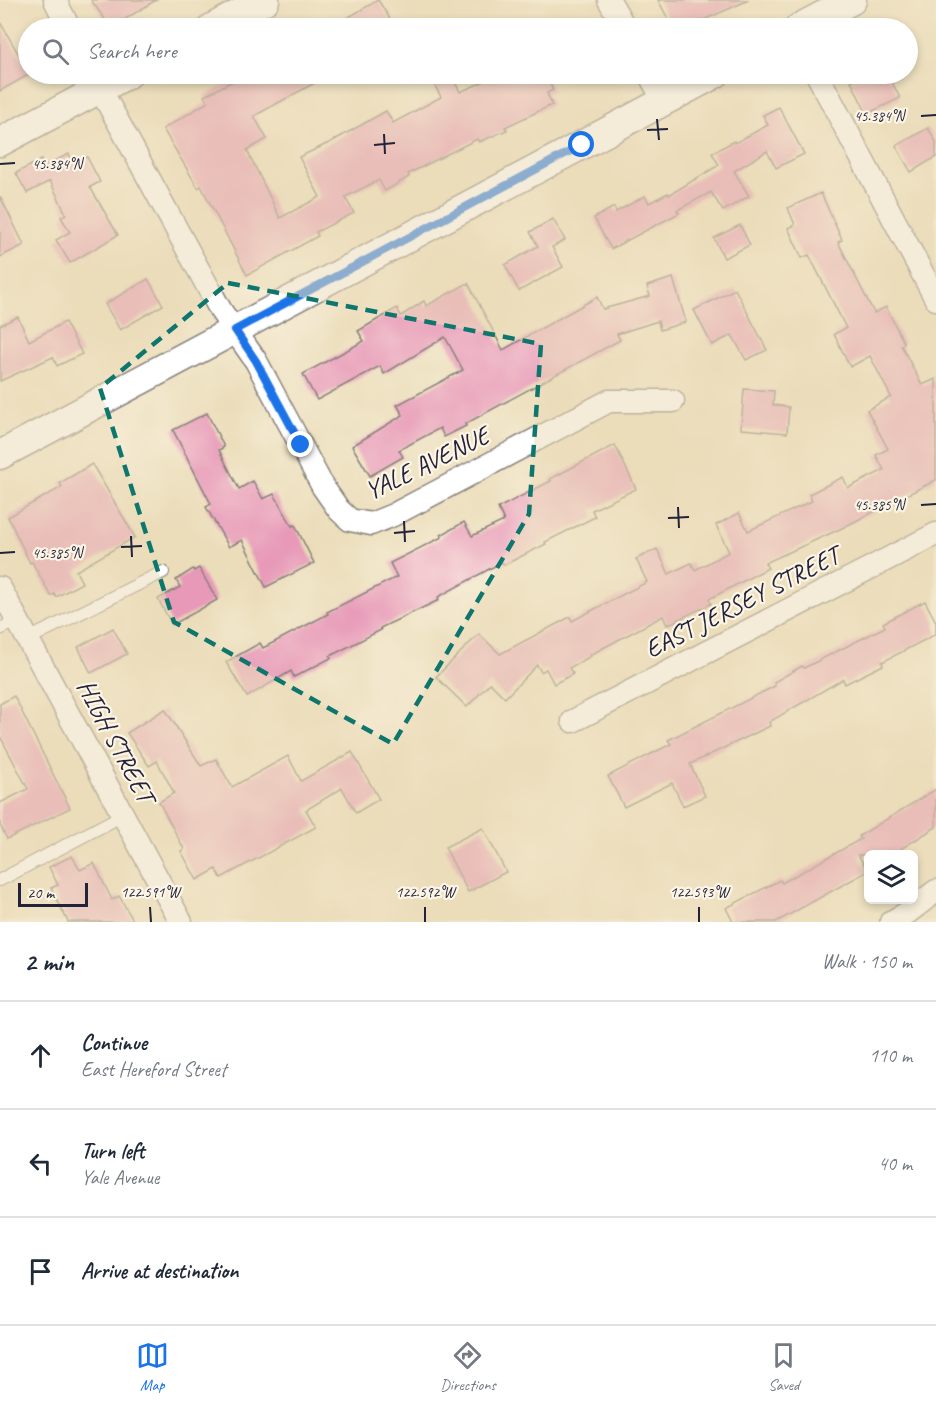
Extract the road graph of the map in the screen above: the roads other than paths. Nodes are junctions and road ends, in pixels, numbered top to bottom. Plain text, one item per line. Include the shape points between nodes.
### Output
1 (55, 0) edge
2 (265, 0) edge
3 (609, 0) edge
4 (852, 0) edge
5 (64, 18) edge
6 (231, 18) edge
7 (619, 18) edge
8 (818, 18) edge
9 (91, 84) edge
10 (98, 84) edge
11 (655, 84) edge
12 (696, 84) edge
13 (822, 84) edge
14 (664, 101) junction
15 (0, 142) edge
16 (936, 299) edge
17 (235, 330) junction
18 (673, 401) dead end
19 (0, 455) edge
20 (936, 534) edge
21 (162, 572) dead end
22 (0, 588) edge
23 (15, 629) edge
24 (573, 721) dead end
25 (123, 815) junction
26 (0, 880) edge
27 (936, 891) edge
28 (181, 922) edge
29 (891, 922) edge

1 - 5 street
2 - 6 street
3 - 7 street
4 - 8 street
9 - 15 street
10 - 17 street, YALE AVENUE
11 - 14 street
12 - 14 street
13 - 16 street
14 - 17 street
17 - 18 street, YALE AVENUE via 339,510 350,520 371,524 609,401
17 - 19 street
20 - 24 street, EAST JERSEY STREET
21 - 23 lane
22 - 23 street, HIGH STREET
23 - 25 street, HIGH STREET
25 - 26 lane
25 - 28 street, HIGH STREET
27 - 29 street

